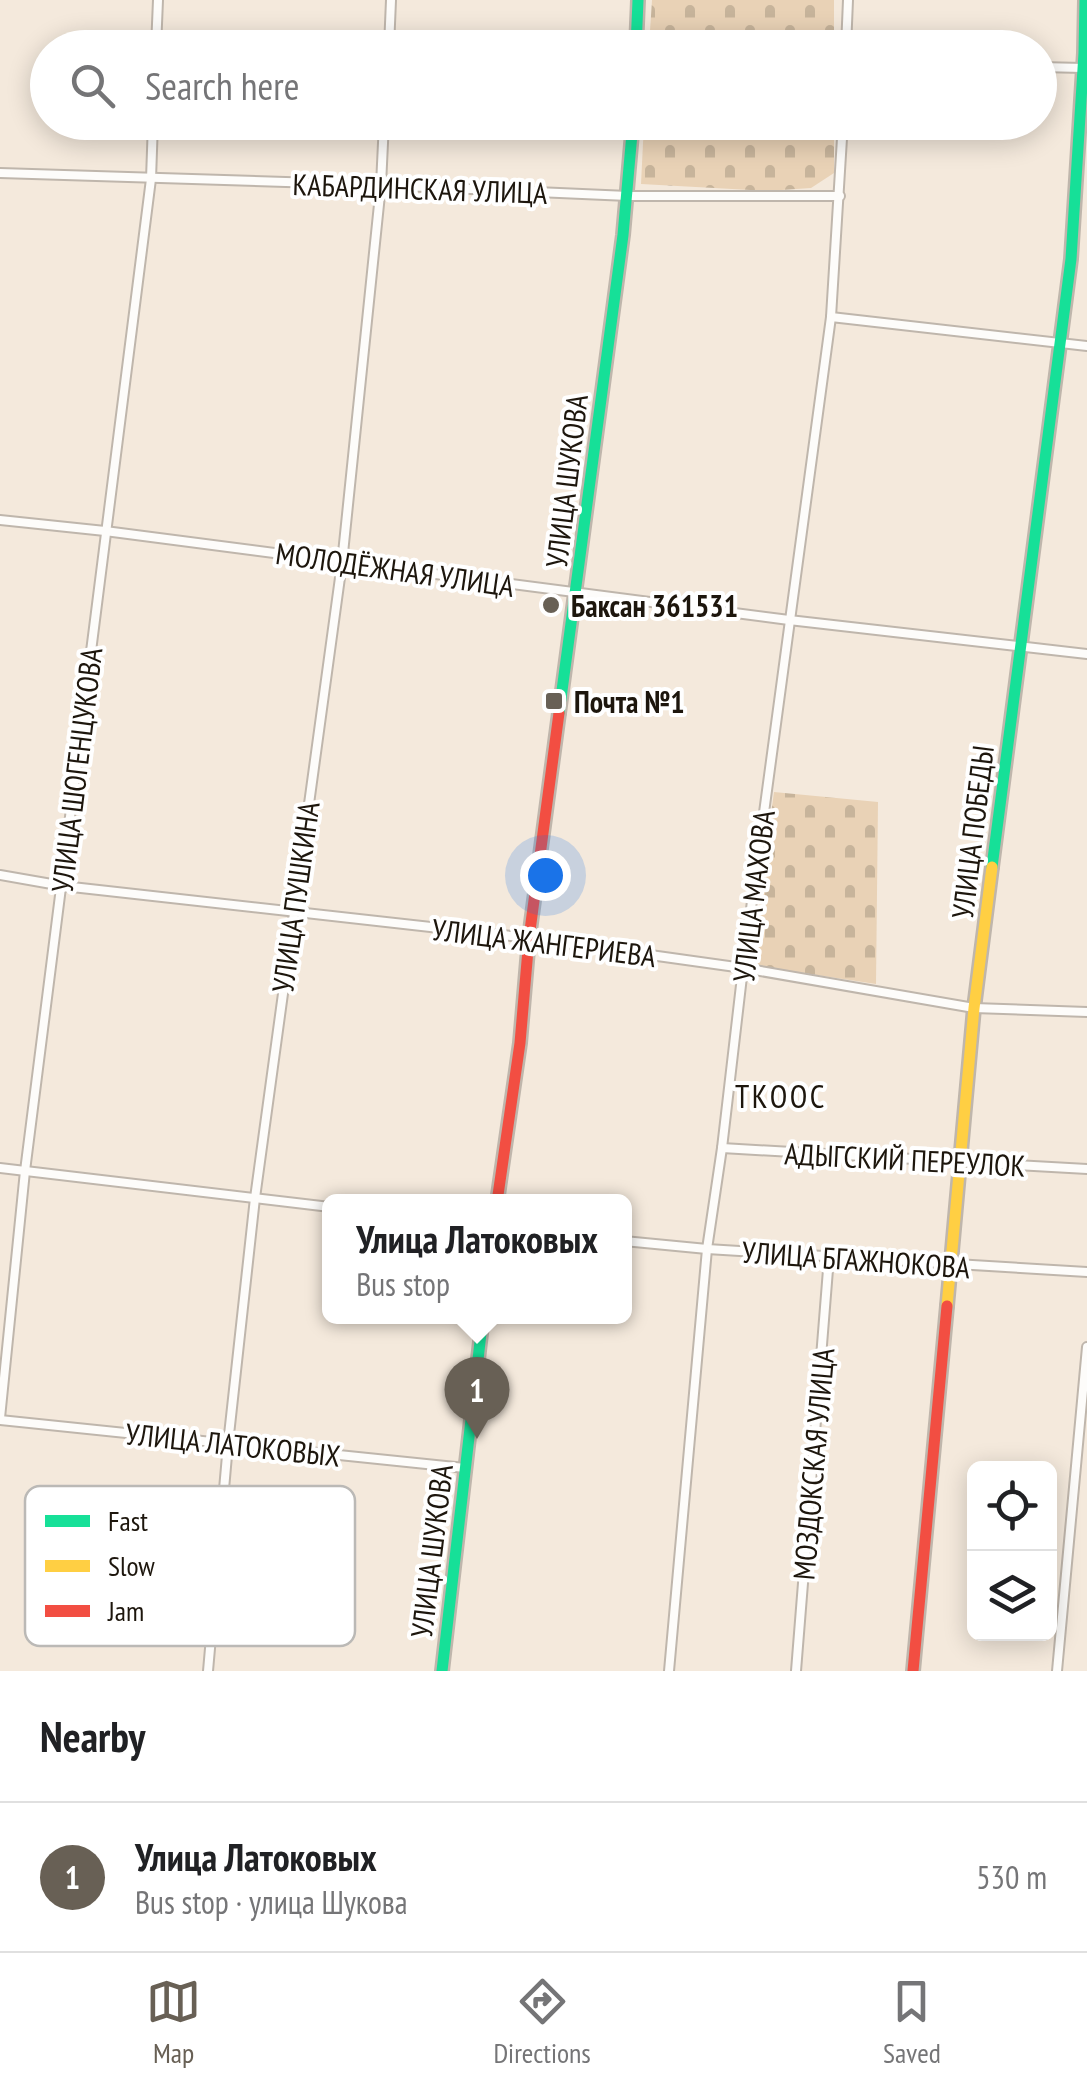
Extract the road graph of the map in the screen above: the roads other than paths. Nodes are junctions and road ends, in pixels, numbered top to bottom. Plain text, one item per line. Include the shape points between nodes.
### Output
1 (158, 0) edge
2 (392, 0) edge
3 (638, 0) edge
4 (848, 0) edge
5 (1085, 0) edge
6 (157, 30) edge
7 (390, 30) edge
8 (637, 30) edge
9 (847, 30) edge
10 (1085, 53) edge
11 (1057, 67) edge
12 (1083, 68) junction
13 (153, 140) edge
14 (383, 140) edge
15 (632, 140) edge
16 (842, 140) edge
17 (0, 173) edge
18 (151, 178) junction
19 (381, 185) junction
20 (628, 196) junction
21 (840, 196) junction
22 (831, 317) junction
23 (1059, 344) junction
24 (1087, 346) edge
25 (0, 520) edge
26 (105, 530) junction
27 (342, 562) junction
28 (577, 593) junction
29 (789, 620) junction
30 (1021, 645) junction
31 (1087, 654) edge
32 (0, 875) edge
33 (63, 886) junction
34 (293, 912) junction
35 (530, 938) junction
36 (743, 968) junction
37 (974, 1008) junction
38 (1087, 1012) edge
39 (722, 1148) junction
40 (960, 1163) junction
41 (0, 1168) edge
42 (1087, 1169) edge
43 (25, 1171) junction
44 (498, 1194) edge
45 (255, 1198) junction
46 (322, 1206) edge
47 (632, 1241) edge
48 (707, 1249) junction
49 (829, 1257) junction
50 (952, 1265) junction
51 (1087, 1272) edge
52 (482, 1324) edge
53 (1087, 1347) edge
54 (0, 1419) edge
55 (228, 1444) junction
56 (465, 1468) junction
57 (224, 1486) edge
58 (210, 1646) edge
59 (208, 1671) edge
60 (442, 1671) edge
61 (669, 1671) edge
62 (796, 1671) edge
63 (913, 1671) edge
64 (1056, 1671) edge

1 - 6 street
2 - 7 street
3 - 8 street
4 - 9 street
5 - 10 street, УЛИЦА ПОБЕДЫ
10 - 12 street, УЛИЦА ПОБЕДЫ
11 - 12 street
12 - 23 street, УЛИЦА ПОБЕДЫ
13 - 18 street, УЛИЦА ШОГЕНЦУКОВА
14 - 19 street, УЛИЦА ПУШКИНА
15 - 20 street, УЛИЦА ШУКОВА
16 - 21 street, УЛИЦА МАХОВА
17 - 18 street, КАБАРДИНСКАЯ УЛИЦА
18 - 19 street, КАБАРДИНСКАЯ УЛИЦА
18 - 26 street, УЛИЦА ШОГЕНЦУКОВА
19 - 20 street, КАБАРДИНСКАЯ УЛИЦА
19 - 27 street, УЛИЦА ПУШКИНА
20 - 21 street, КАБАРДИНСКАЯ УЛИЦА
20 - 28 street, УЛИЦА ШУКОВА
21 - 22 street, УЛИЦА МАХОВА
22 - 23 street
22 - 29 street, УЛИЦА МАХОВА
23 - 24 street
23 - 30 street, УЛИЦА ПОБЕДЫ
25 - 26 street, МОЛОДЁЖНАЯ УЛИЦА
26 - 27 street, МОЛОДЁЖНАЯ УЛИЦА
26 - 33 street, УЛИЦА ШОГЕНЦУКОВА
27 - 28 street, МОЛОДЁЖНАЯ УЛИЦА
27 - 34 street, УЛИЦА ПУШКИНА
28 - 29 street, МОЛОДЁЖНАЯ УЛИЦА
28 - 35 street, УЛИЦА ШУКОВА
29 - 30 street, МОЛОДЁЖНАЯ УЛИЦА
29 - 36 street, УЛИЦА МАХОВА
30 - 31 street, МОЛОДЁЖНАЯ УЛИЦА
30 - 37 street, УЛИЦА ПОБЕДЫ
32 - 33 street, УЛИЦА ЖАНГЕРИЕВА
33 - 34 street, УЛИЦА ЖАНГЕРИЕВА
33 - 43 street, УЛИЦА ШОГЕНЦУКОВА
34 - 35 street, УЛИЦА ЖАНГЕРИЕВА
34 - 45 street, УЛИЦА ПУШКИНА
35 - 36 street, УЛИЦА ЖАНГЕРИЕВА
35 - 44 street, УЛИЦА ШУКОВА
36 - 37 street, УЛИЦА ЖАНГЕРИЕВА
36 - 39 street, УЛИЦА МАХОВА
37 - 38 street, УЛИЦА ЖАНГЕРИЕВА
37 - 40 street, УЛИЦА ПОБЕДЫ
39 - 40 street, АДЫГСКИЙ ПЕРЕУЛОК
39 - 48 street, УЛИЦА МАХОВА
40 - 42 street, АДЫГСКИЙ ПЕРЕУЛОК
40 - 50 street, УЛИЦА ПОБЕДЫ
41 - 43 street
43 - 45 street
43 - 54 street, УЛИЦА ШОГЕНЦУКОВА
45 - 46 street
45 - 55 street, УЛИЦА ПУШКИНА
47 - 48 street, УЛИЦА БГАЖНОКОВА
48 - 49 street, УЛИЦА БГАЖНОКОВА
48 - 61 street, УЛИЦА МАХОВА
49 - 50 street, УЛИЦА БГАЖНОКОВА
49 - 62 street, МОЗДОКСКАЯ УЛИЦА
50 - 51 street, УЛИЦА БГАЖНОКОВА
50 - 63 street, УЛИЦА ПОБЕДЫ
52 - 56 street, УЛИЦА ШУКОВА
53 - 64 street
54 - 55 street, УЛИЦА ЛАТОКОВЫХ
55 - 56 street, УЛИЦА ЛАТОКОВЫХ
55 - 57 street, УЛИЦА ПУШКИНА
56 - 60 street, УЛИЦА ШУКОВА
58 - 59 street, УЛИЦА ПУШКИНА

